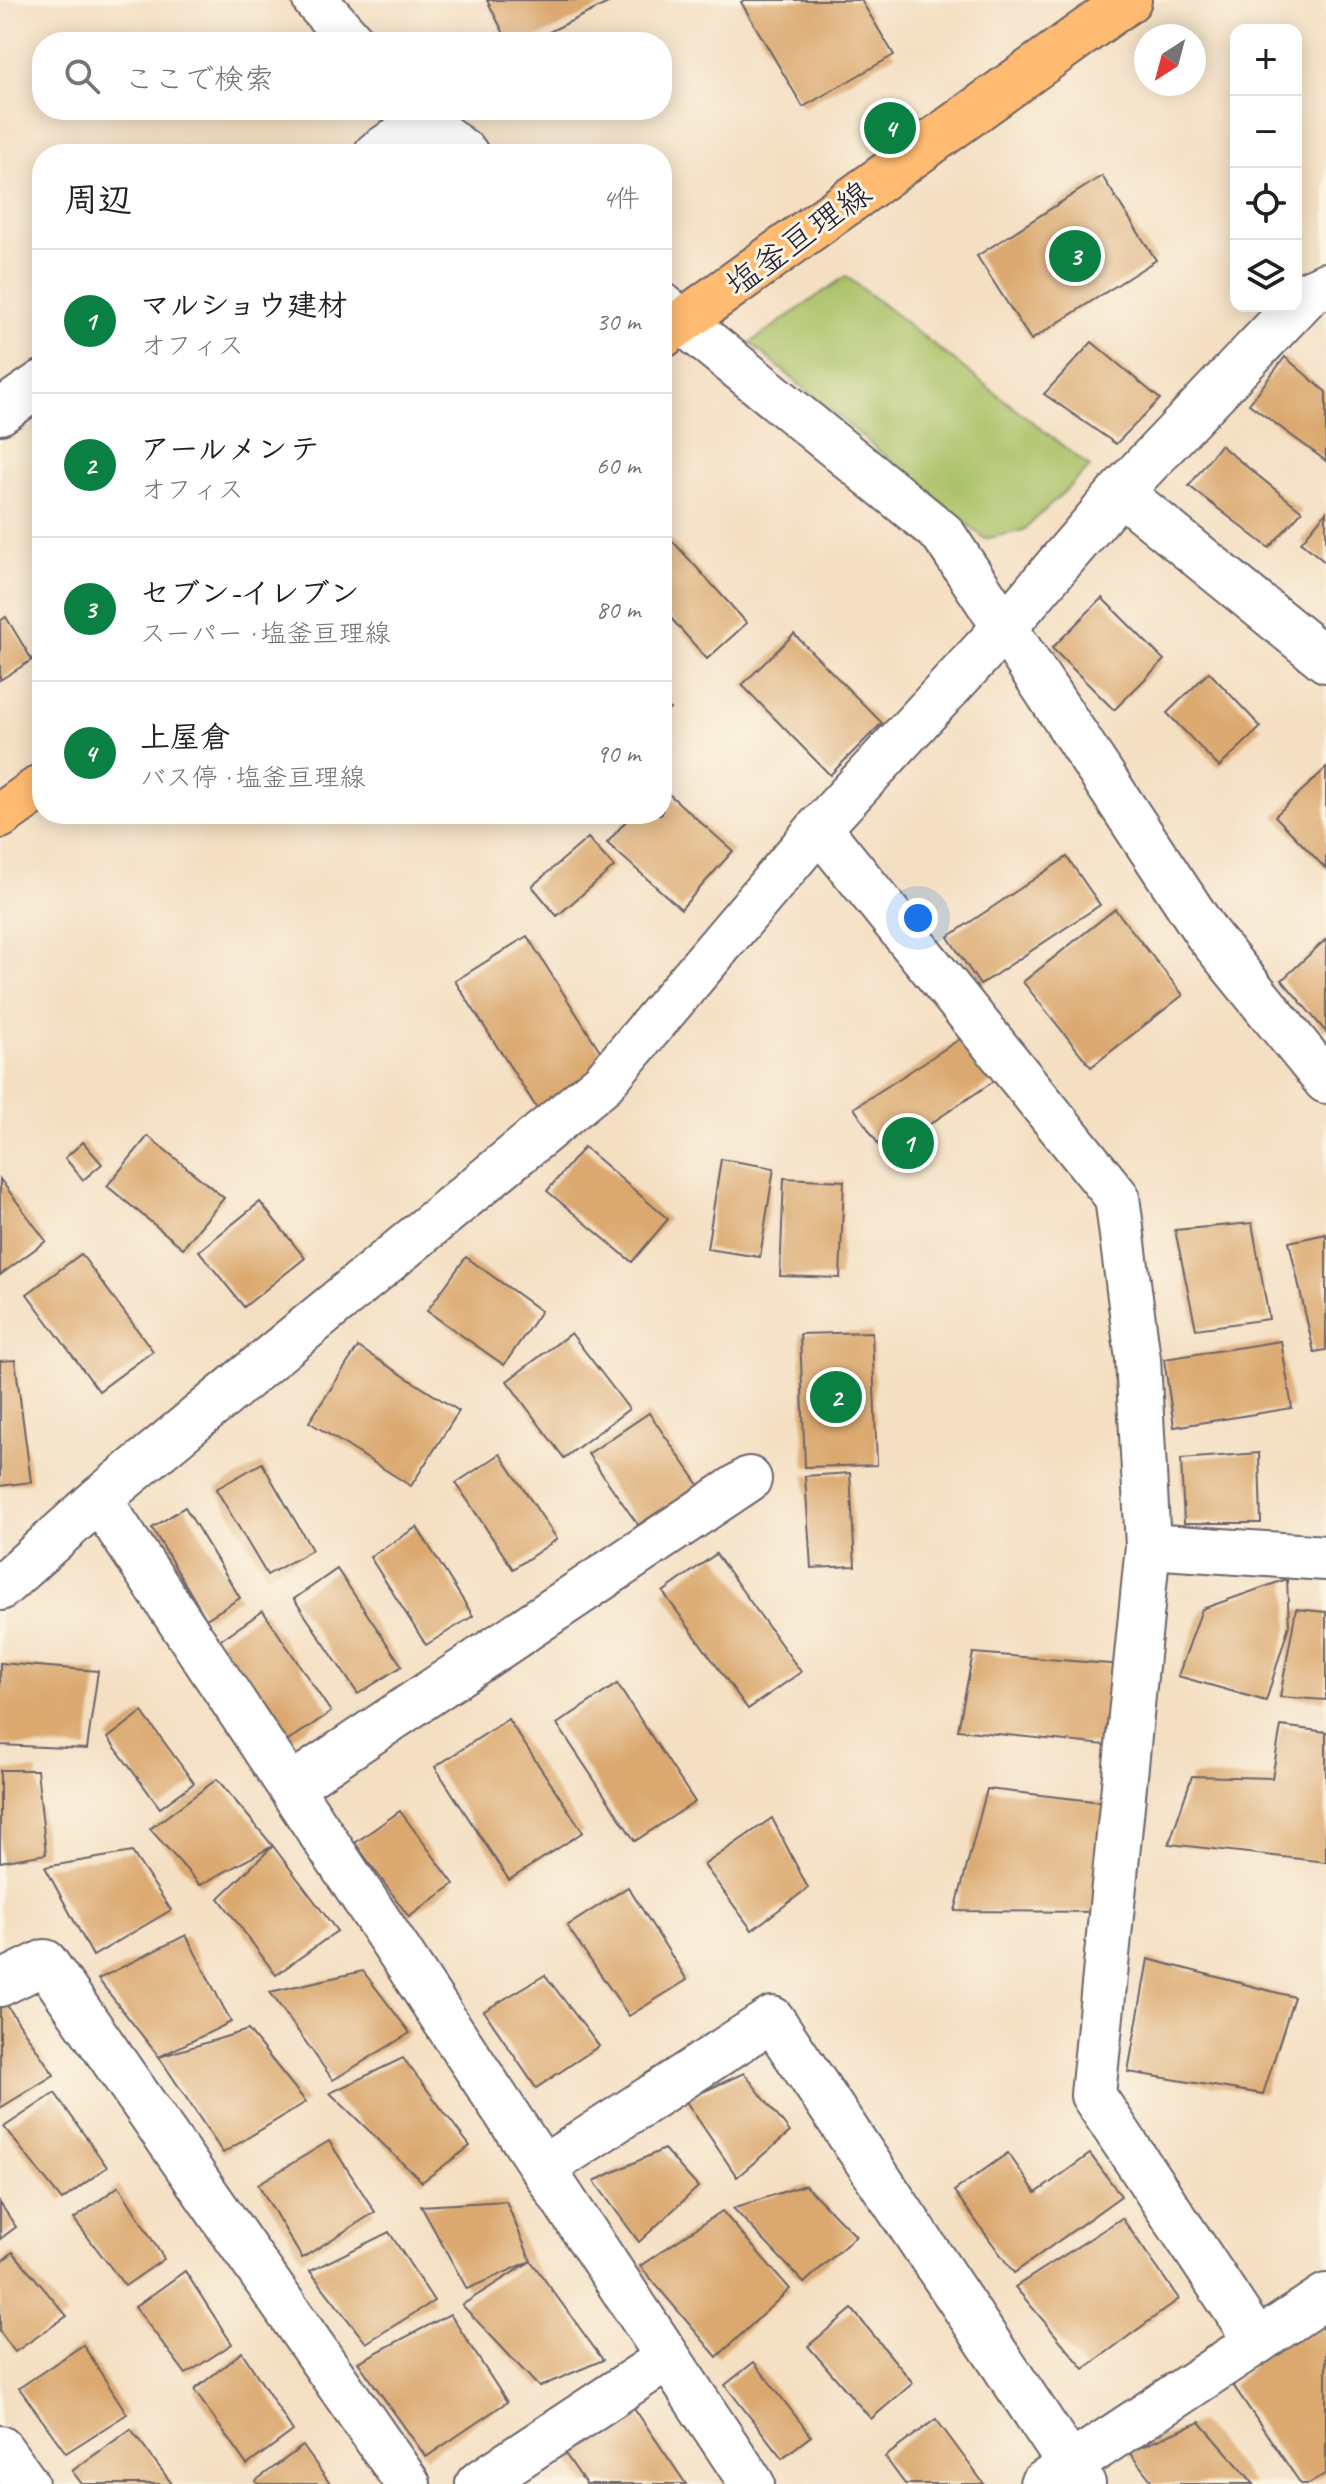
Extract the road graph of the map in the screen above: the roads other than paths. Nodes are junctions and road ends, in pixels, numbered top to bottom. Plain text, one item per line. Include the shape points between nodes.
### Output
1 (315, 0) edge
2 (1129, 0) edge
3 (343, 32) edge
4 (414, 120) edge
5 (424, 120) edge
6 (387, 144) edge
7 (454, 144) edge
8 (1321, 294) edge
9 (672, 318) edge
10 (672, 322) edge
11 (32, 390) edge
12 (0, 412) edge
13 (1120, 492) junction
14 (1004, 628) junction
15 (1326, 660) edge
16 (32, 793) edge
17 (0, 816) edge
18 (819, 828) junction
19 (1326, 1081) edge
20 (749, 1479) dead end
21 (99, 1499) junction
22 (1148, 1546) junction
23 (1326, 1558) edge
24 (0, 1588) edge
25 (290, 1787) junction
26 (0, 1984) edge
27 (543, 2168) junction
28 (1326, 2296) edge
29 (1257, 2342) junction
30 (668, 2358) junction
31 (0, 2448) edge
32 (1066, 2478) edge
33 (26, 2484) edge
34 (408, 2484) edge
35 (478, 2484) edge
36 (752, 2484) edge

1 - 3 street
2 - 9 main road, 塩釜亘理線
4 - 6 street
5 - 7 street
8 - 13 street
10 - 14 street via 943,534
11 - 12 street
13 - 14 street
13 - 15 street
14 - 18 street
14 - 19 street via 1207,934
16 - 17 main road
18 - 21 street via 603,1083
18 - 22 street via 1117,1197 1138,1359
20 - 25 street
21 - 24 street
21 - 25 street
22 - 23 street
22 - 29 street via 1093,2095
25 - 27 street
26 - 34 street via 45,1962
27 - 30 street
27 - 32 street via 772,2019
28 - 29 street
29 - 32 street
30 - 35 street
30 - 36 street
31 - 33 street

